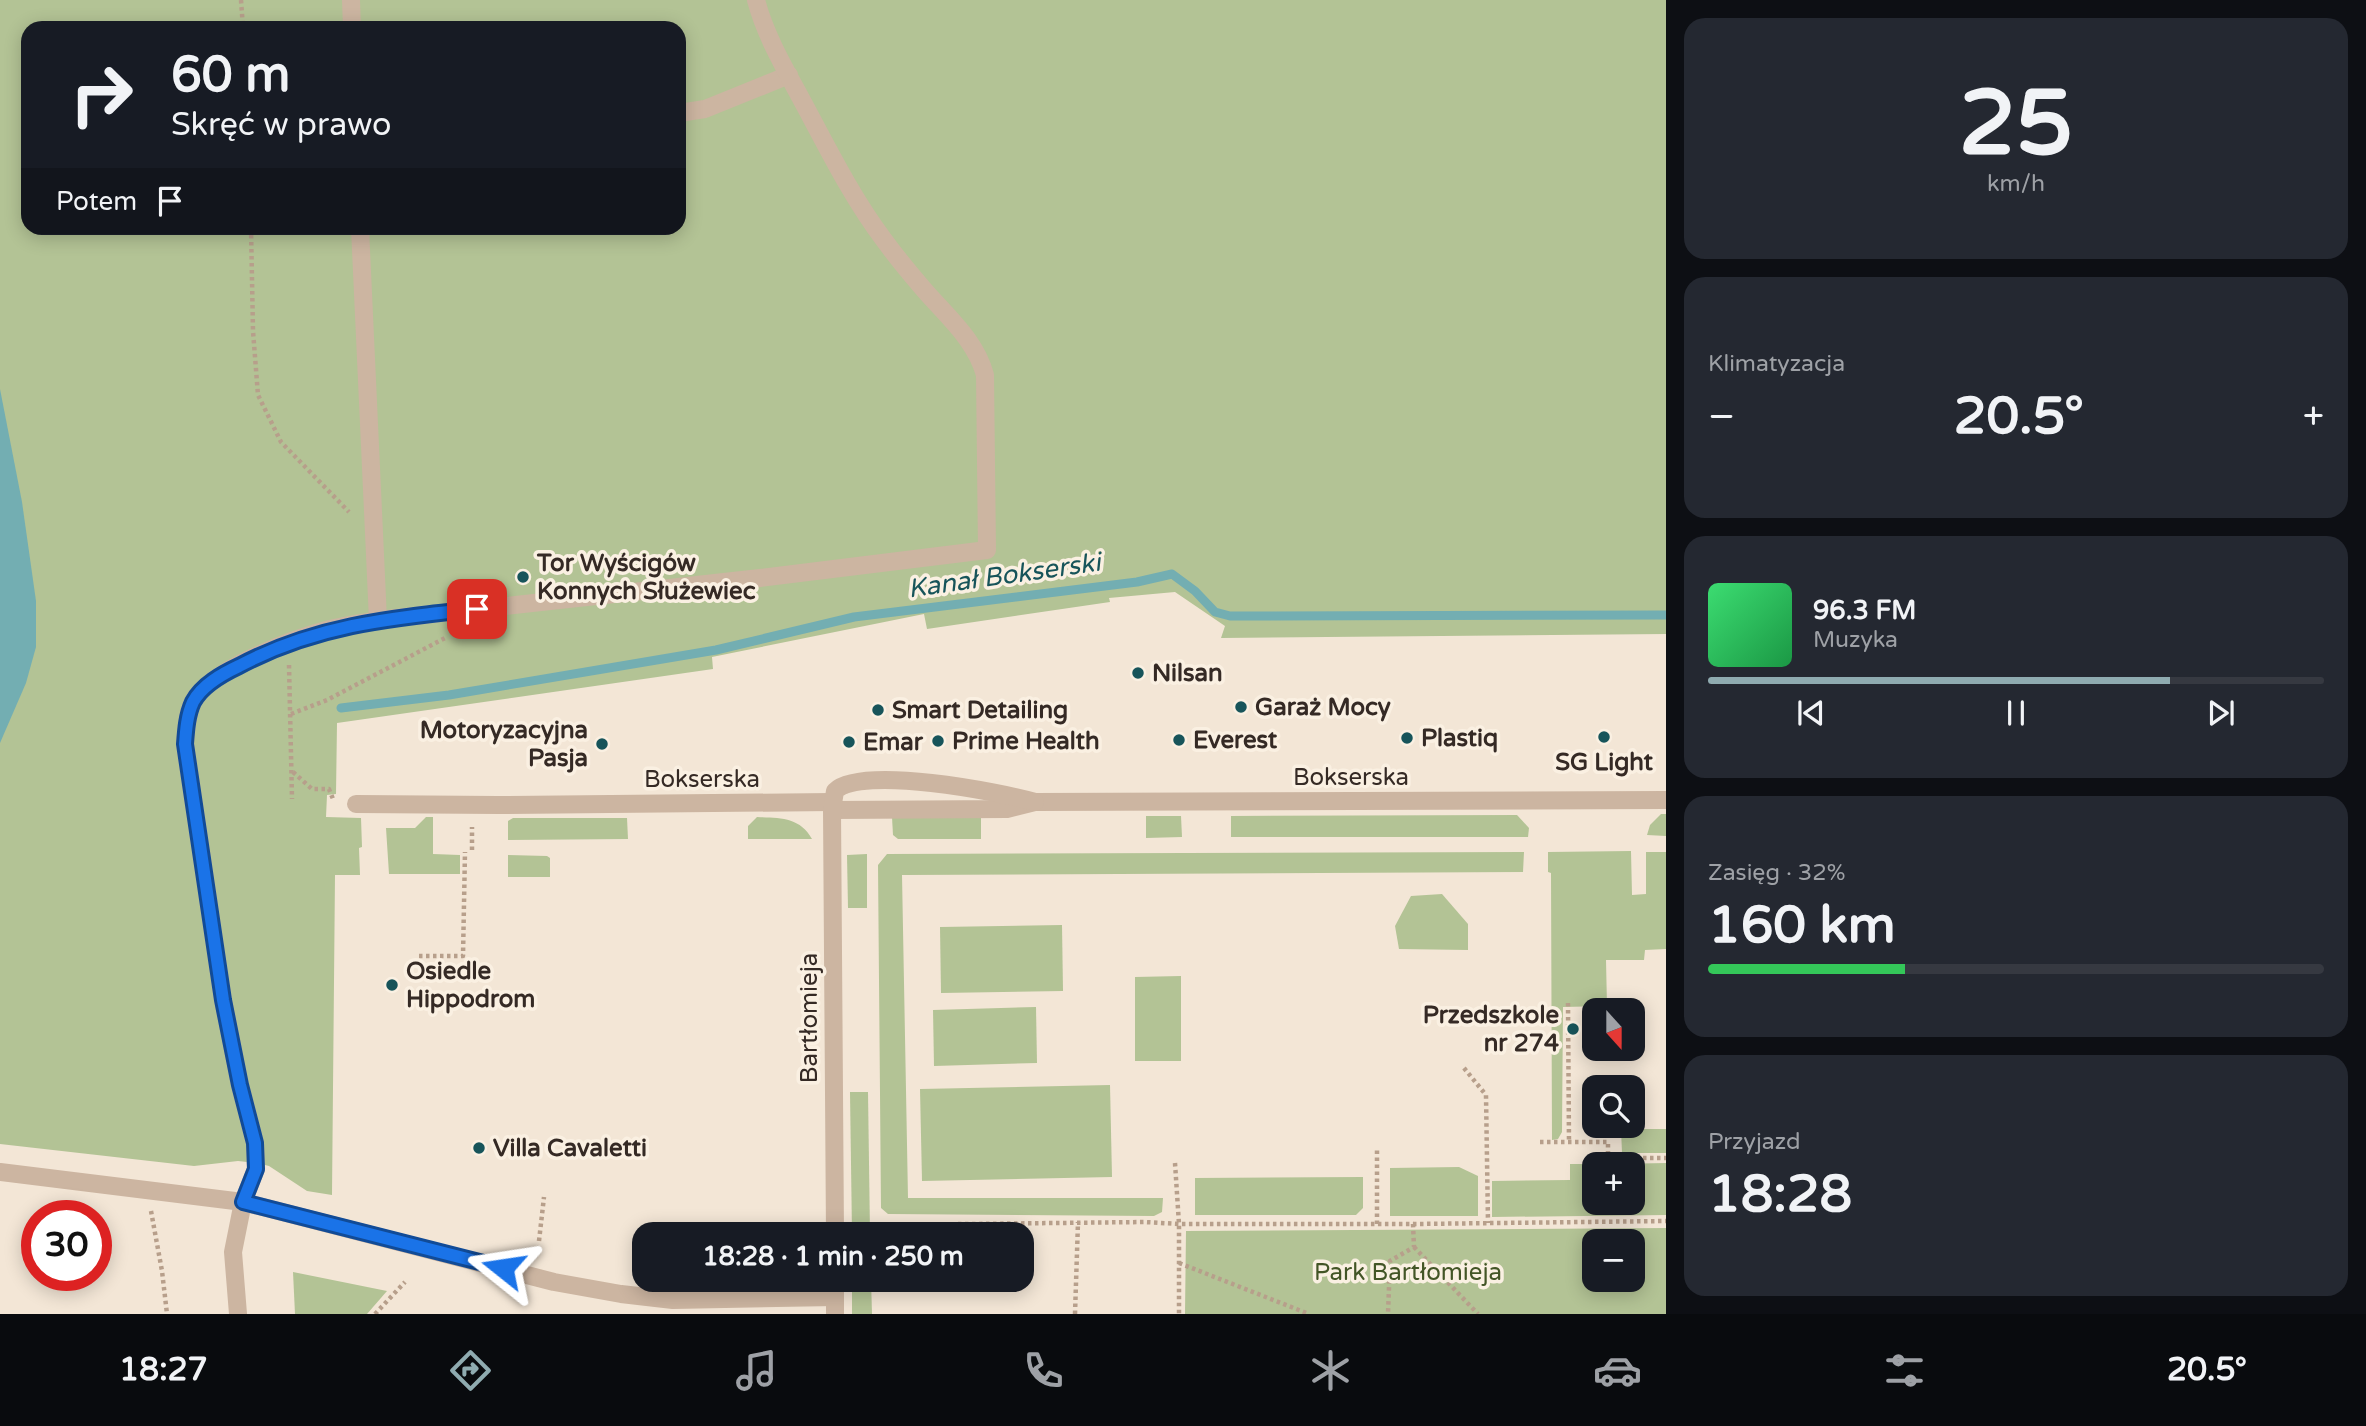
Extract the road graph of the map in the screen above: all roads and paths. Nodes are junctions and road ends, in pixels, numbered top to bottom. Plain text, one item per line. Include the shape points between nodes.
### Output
1 (241, 0) edge
2 (351, 0) edge
3 (756, 0) edge
4 (242, 21) edge
5 (352, 21) edge
6 (789, 75) junction
7 (686, 112) edge
8 (251, 235) edge
9 (360, 235) edge
10 (373, 528) junction
11 (378, 620) junction
12 (449, 636) dead end
13 (288, 643) junction
14 (291, 714) junction
15 (293, 772) junction
16 (331, 794) dead end
17 (292, 799) dead end
18 (1666, 800) edge
19 (1035, 802) junction
20 (356, 804) dead end
21 (832, 806) junction
22 (465, 852) dead end
23 (419, 956) dead end
24 (1568, 1003) dead end
25 (1464, 1068) dead end
26 (1540, 1142) dead end
27 (1569, 1143) junction
28 (1377, 1148) dead end
29 (1666, 1158) edge
30 (1175, 1163) dead end
31 (0, 1172) edge
32 (544, 1197) dead end
33 (243, 1202) junction
34 (150, 1208) dead end
35 (1666, 1221) edge
36 (835, 1222) edge
37 (1078, 1222) junction
38 (1034, 1223) edge
39 (1488, 1223) junction
40 (1179, 1224) junction
41 (1377, 1224) junction
42 (1413, 1224) junction
43 (538, 1241) dead end
44 (1414, 1247) junction
45 (1179, 1263) junction
46 (405, 1282) dead end
47 (835, 1297) edge
48 (167, 1314) edge
49 (238, 1314) edge
50 (375, 1314) edge
51 (1075, 1314) edge
52 (1179, 1314) edge
53 (1310, 1314) edge
54 (1388, 1314) edge
55 (1478, 1314) edge

1 - 4 path
2 - 5 street
3 - 6 street
6 - 7 street via 714,106
6 - 11 street via 882,238 964,333 982,364 986,550
8 - 10 path via 258,395 265,412 281,442 348,512
9 - 10 street
10 - 11 street
11 - 13 street
12 - 14 path
13 - 14 path
13 - 33 street via 205,687 189,713 185,744 223,1000 255,1143 256,1169
14 - 15 path
15 - 16 path via 312,789 330,789
15 - 17 path
18 - 19 street, Bokserska
19 - 21 street, Bokserska via 1007,809
19 - 21 street, Bokserska via 982,789 884,780 847,783 835,791
20 - 21 street, Bokserska
21 - 36 street, Bartłomieja
22 - 23 path via 463,956
24 - 27 path
25 - 39 path via 1486,1095
26 - 27 path
27 - 29 path via 1608,1142 1608,1158
28 - 41 path
30 - 40 path
31 - 33 street
32 - 43 path
33 - 47 street via 592,1290 673,1300
33 - 49 street via 233,1252
34 - 48 path
35 - 39 path
37 - 38 path
37 - 40 path
37 - 51 path
39 - 42 path
40 - 41 path
40 - 45 path
41 - 42 path
42 - 44 path
44 - 54 path via 1390,1261
44 - 55 path
45 - 52 path
45 - 53 path
46 - 50 path

